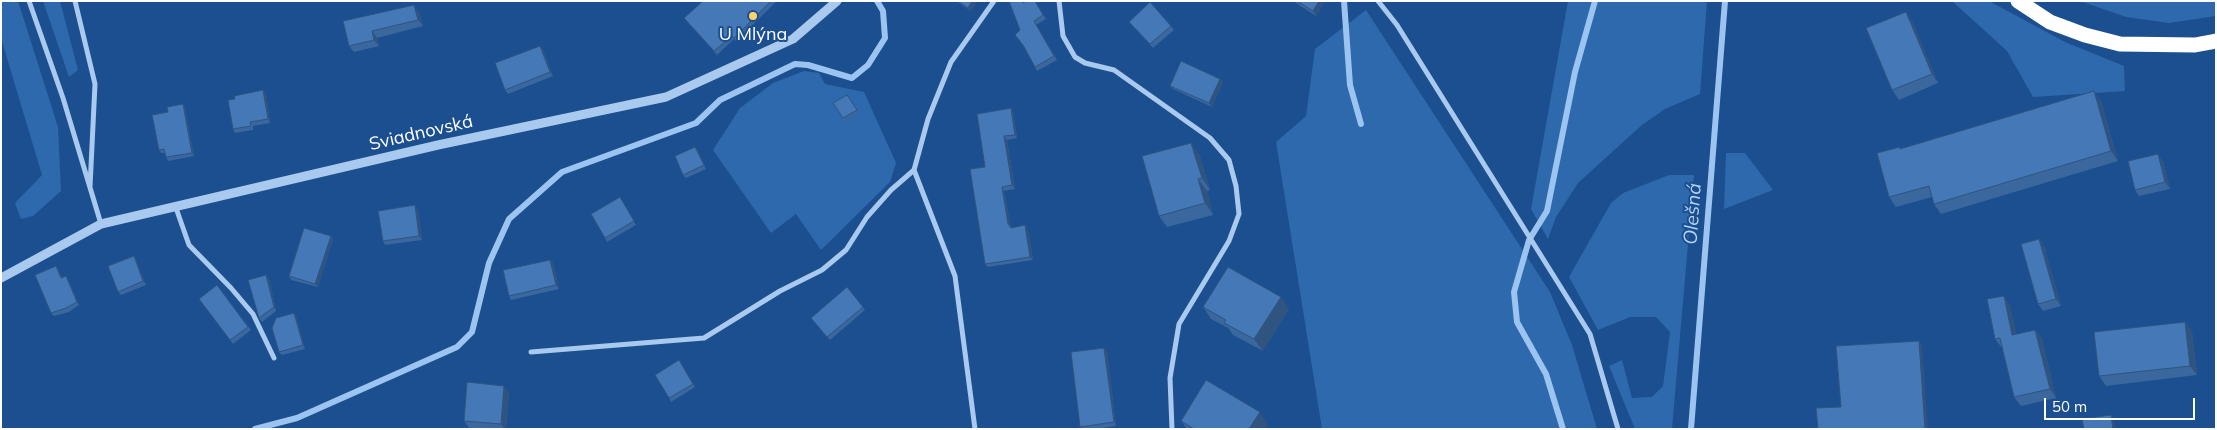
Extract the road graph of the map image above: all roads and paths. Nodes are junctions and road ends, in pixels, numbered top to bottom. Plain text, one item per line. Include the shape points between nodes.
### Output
1 (29, 1) edge
2 (75, 1) edge
3 (837, 1) edge
4 (994, 1) edge
5 (1059, 1) edge
6 (1378, 1) edge
7 (2018, 1) edge
8 (2216, 41) edge
9 (914, 170) junction
10 (90, 193) junction
11 (176, 208) junction
12 (100, 224) junction
13 (1, 278) edge
14 (531, 352) dead end
15 (274, 358) dead end
16 (974, 429) edge
17 (1172, 429) edge
18 (1618, 429) edge

1 - 10 street via 63,98
2 - 10 street via 95,84
3 - 11 street, Sviadnovská via 793,39 666,97 438,146
4 - 9 street via 951,62 928,119
5 - 17 street via 1063,36 1075,57 1085,63 1114,70 1210,138 1229,160 1236,186 1239,214 1229,241 1180,324 1170,378
6 - 18 street via 1402,34 1590,334
7 - 8 highway via 2050,22 2120,44 2195,45
9 - 14 street via 867,217 846,250 822,270 780,291 704,338
9 - 16 street via 955,276
10 - 12 street
11 - 12 street, Sviadnovská
11 - 15 street via 189,245 253,314
12 - 13 street, Sviadnovská

